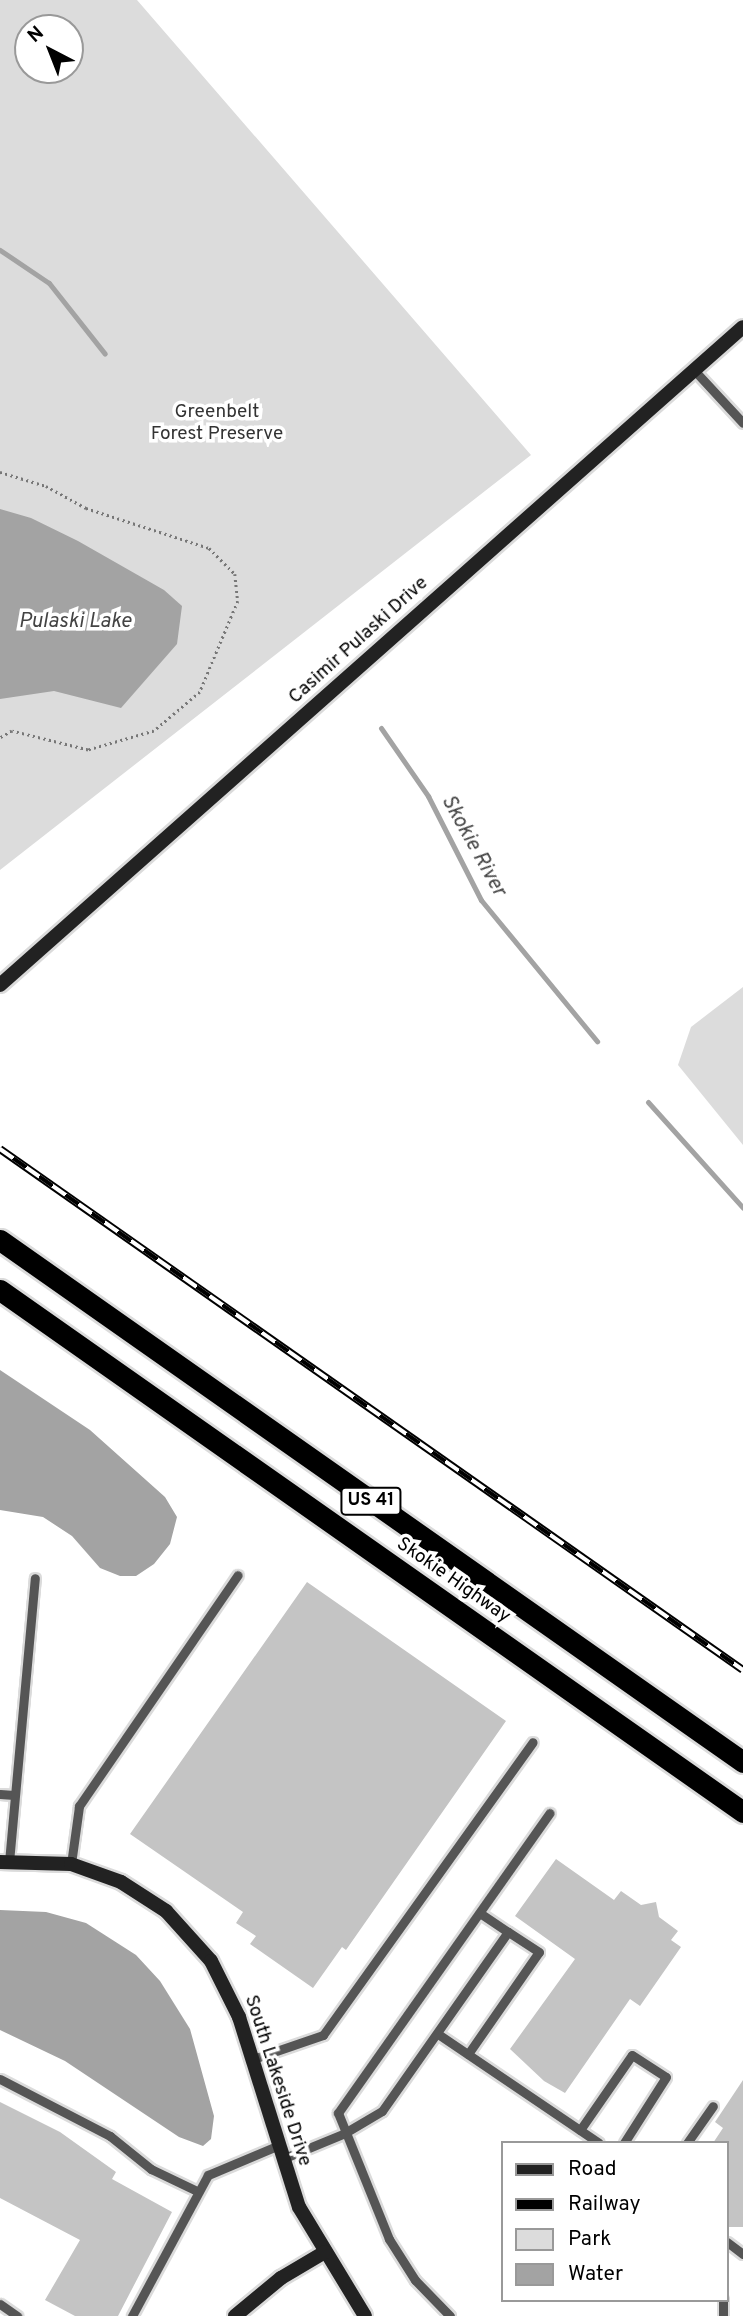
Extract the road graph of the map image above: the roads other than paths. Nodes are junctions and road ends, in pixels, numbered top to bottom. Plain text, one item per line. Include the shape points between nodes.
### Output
1 (743, 327) edge
2 (694, 370) junction
3 (743, 423) edge
4 (0, 985) edge
5 (0, 1240) edge
6 (0, 1290) edge
7 (238, 1575) dead end
8 (35, 1578) dead end
9 (533, 1742) dead end
10 (743, 1762) edge
11 (0, 1794) edge
12 (14, 1794) junction
13 (743, 1812) edge
14 (550, 1813) dead end
15 (5, 1862) edge
16 (71, 1864) junction
17 (480, 1913) junction
18 (508, 1932) junction
19 (438, 2034) junction
20 (468, 2054) junction
21 (253, 2059) junction
22 (0, 2079) edge
23 (713, 2106) dead end
24 (580, 2130) junction
25 (343, 2134) junction
26 (596, 2141) edge
27 (625, 2141) edge
28 (688, 2141) edge
29 (280, 2152) junction
30 (197, 2191) junction
31 (325, 2252) junction
32 (0, 2304) edge
33 (17, 2316) edge
34 (132, 2316) edge
35 (235, 2316) edge
36 (365, 2316) edge
37 (450, 2316) edge

1 - 2 street, Casimir Pulaski Drive
2 - 3 lane
2 - 4 street, Casimir Pulaski Drive
5 - 10 highway, Skokie Highway / US 41
6 - 13 highway, Skokie Highway / US 41
7 - 16 lane via 79,1806
8 - 12 lane
9 - 21 lane via 323,2035
11 - 12 lane
12 - 15 lane
14 - 17 lane
15 - 16 street, South Lakeside Drive
16 - 21 street, South Lakeside Drive via 142,1893 190,1936 211,1961 239,2017
17 - 18 lane
17 - 25 lane via 338,2113
18 - 19 lane
18 - 20 lane via 539,1952
19 - 20 lane
19 - 25 lane via 382,2111
20 - 24 lane
21 - 29 street, South Lakeside Drive
22 - 30 lane via 110,2136 151,2169
23 - 28 lane
24 - 26 lane
24 - 27 lane via 632,2055 666,2077
25 - 29 lane
25 - 37 lane via 389,2239 415,2280
29 - 30 lane via 208,2175
29 - 31 street, South Lakeside Drive via 299,2207
30 - 34 lane
31 - 35 street via 281,2278
31 - 36 street, South Lakeside Drive
32 - 33 lane

